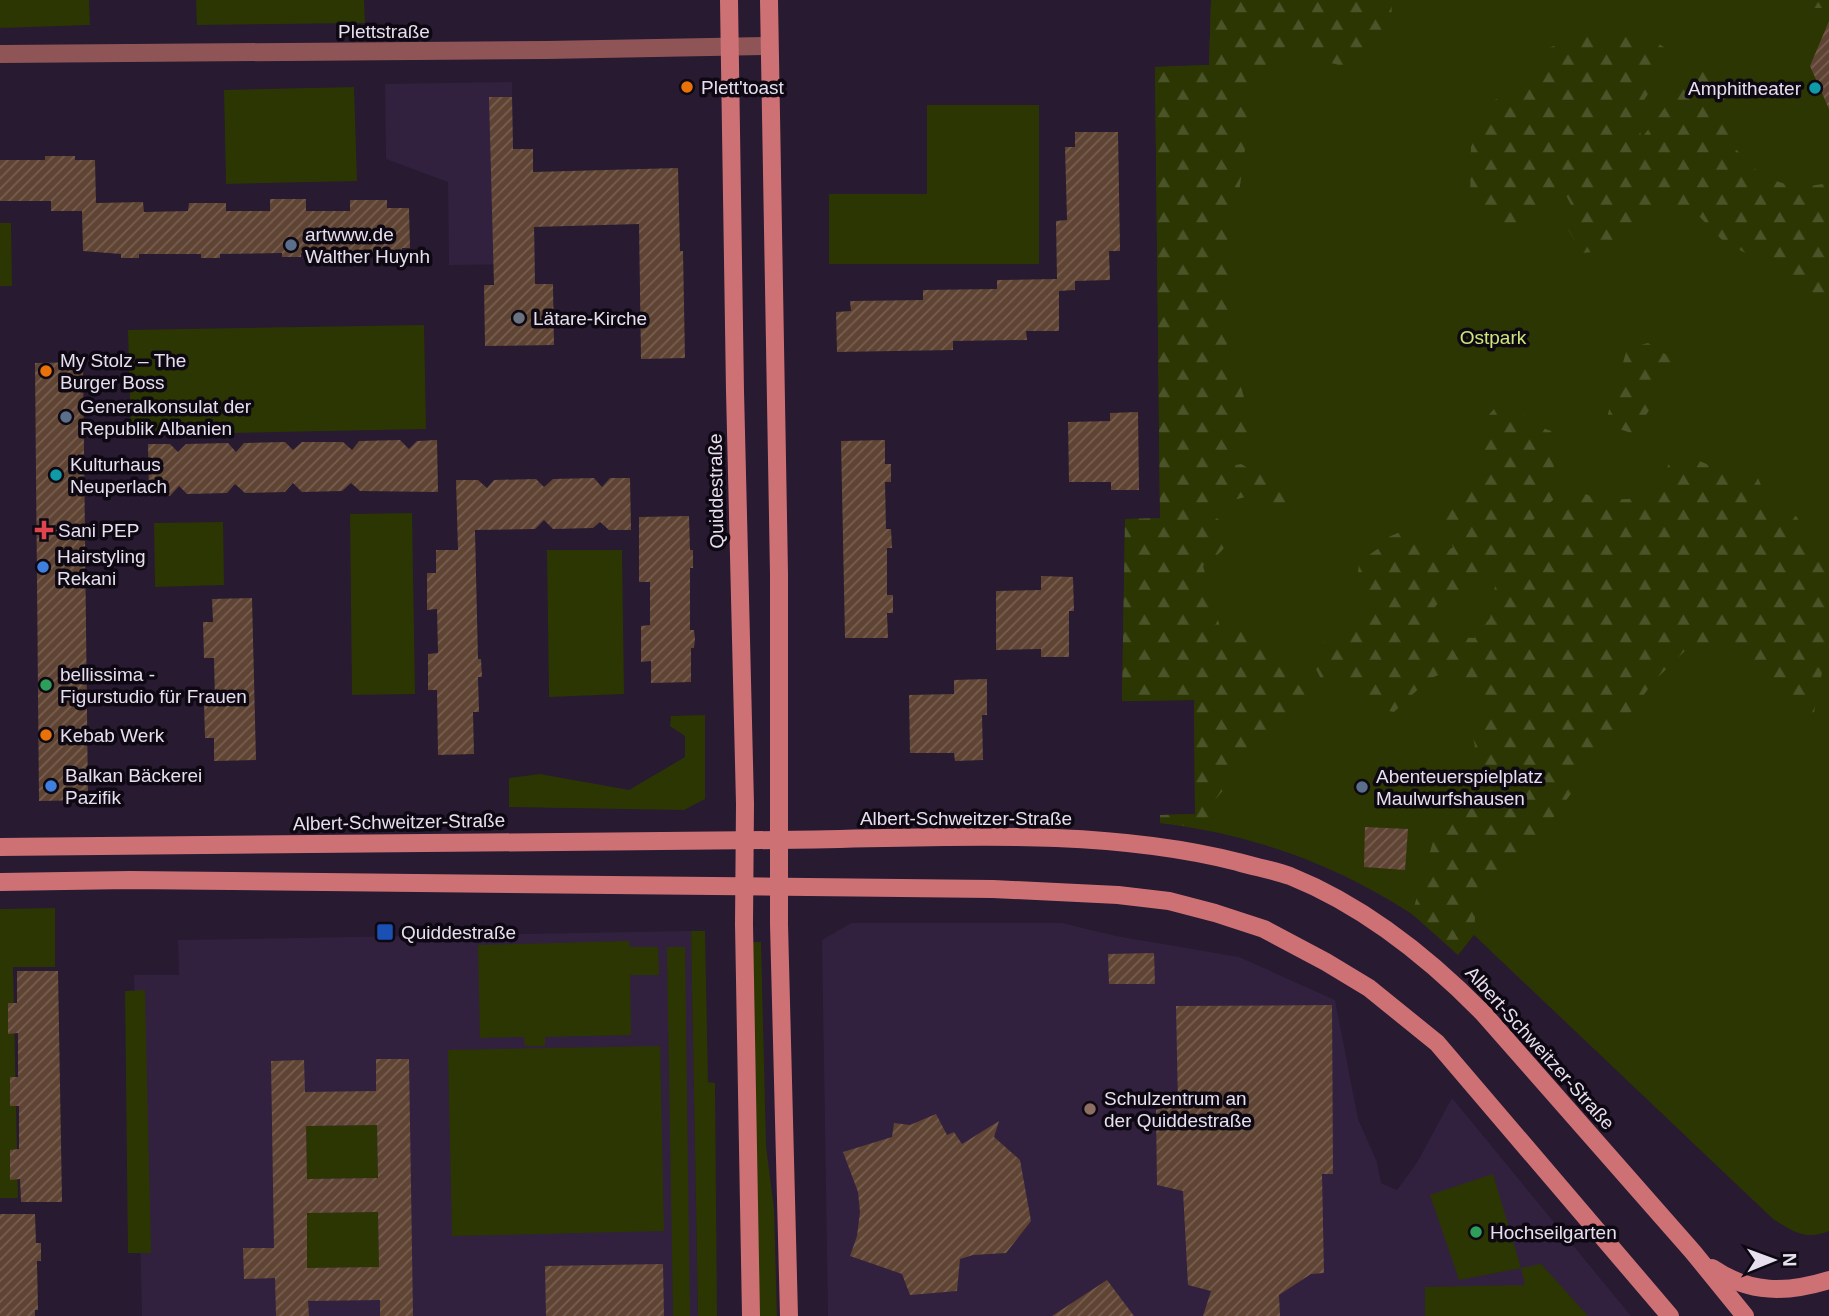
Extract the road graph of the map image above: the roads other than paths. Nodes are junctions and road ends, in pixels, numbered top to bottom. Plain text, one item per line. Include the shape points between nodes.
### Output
1 (729, 0) edge
2 (769, 0) edge
3 (769, 46) junction
4 (730, 47) junction
5 (0, 54) edge
6 (744, 840) junction
7 (780, 840) junction
8 (0, 847) edge
9 (0, 882) edge
10 (744, 887) junction
11 (779, 888) junction
12 (1693, 1252) junction
13 (1829, 1280) edge
14 (751, 1316) edge
15 (789, 1316) edge
16 (1670, 1316) edge
17 (1745, 1316) edge

1 - 4 main road, Quiddestraße
2 - 3 main road
3 - 4 street, Plettstraße
3 - 7 main road
4 - 5 street, Plettstraße
4 - 6 main road, Quiddestraße
6 - 7 main road, Albert-Schweitzer-Straße
6 - 8 main road, Albert-Schweitzer-Straße
6 - 10 main road, Quiddestraße
7 - 11 main road
7 - 12 main road, Albert-Schweitzer-Straße via 1092,840 1206,854 1289,876 1347,905 1452,981
9 - 10 main road
10 - 11 main road
10 - 14 main road, Quiddestraße
11 - 15 main road
11 - 16 main road via 1118,895 1169,901 1264,929 1369,988 1437,1043
12 - 13 main road via 1732,1280 1773,1290 1801,1289
12 - 17 main road, Albert-Schweitzer-Straße

